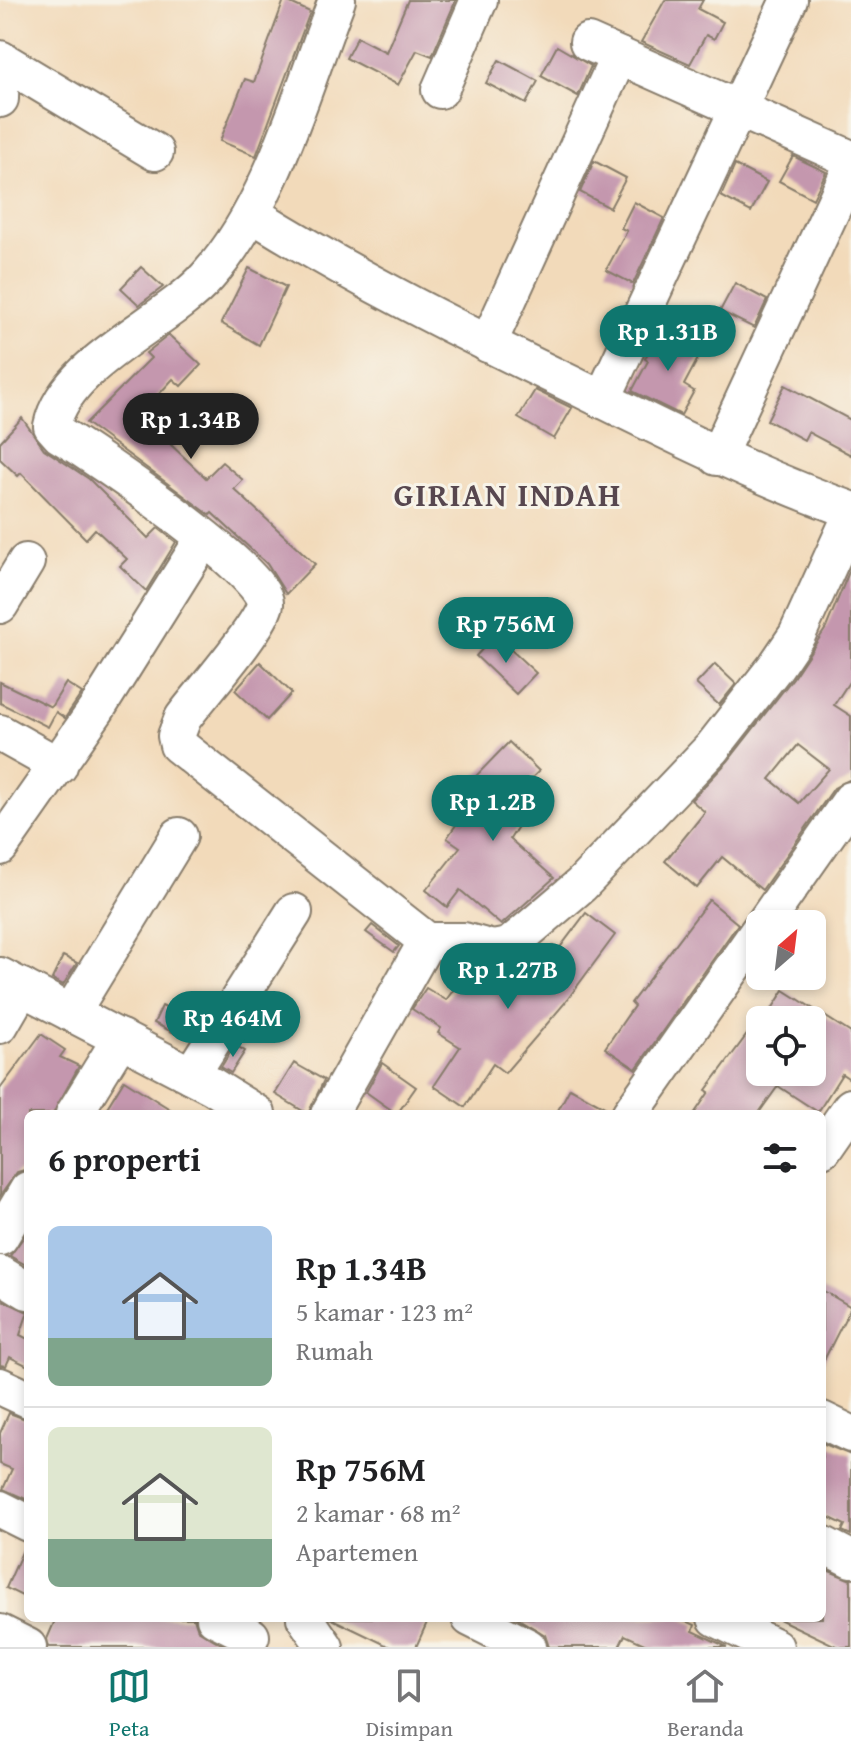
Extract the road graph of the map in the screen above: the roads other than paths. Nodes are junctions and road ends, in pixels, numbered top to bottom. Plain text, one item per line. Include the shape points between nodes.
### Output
1 (337, 0) edge
2 (479, 0) edge
3 (789, 0) edge
4 (1, 59) edge
5 (440, 90) dead end
6 (0, 99) edge
7 (738, 107) junction
8 (155, 152) dead end
9 (851, 159) edge
10 (851, 168) edge
11 (254, 215) junction
12 (488, 344) junction
13 (602, 400) junction
14 (717, 457) junction
15 (851, 513) edge
16 (204, 538) junction
17 (26, 562) dead end
18 (0, 605) edge
19 (0, 733) edge
20 (59, 766) junction
21 (851, 800) edge
22 (179, 836) dead end
23 (0, 847) edge
24 (774, 910) edge
25 (294, 912) dead end
26 (427, 941) junction
27 (746, 949) edge
28 (11, 982) edge
29 (71, 1013) junction
30 (0, 1025) edge
31 (121, 1038) junction
32 (200, 1092) edge
33 (851, 1107) edge
34 (76, 1110) edge
35 (247, 1110) edge
36 (331, 1110) edge
37 (633, 1110) edge
38 (826, 1143) edge
39 (24, 1197) edge
40 (0, 1237) edge
41 (0, 1274) edge
42 (24, 1289) edge
43 (0, 1386) edge
44 (24, 1397) edge
45 (826, 1422) edge
46 (851, 1434) edge
47 (0, 1509) edge
48 (24, 1521) edge
49 (826, 1546) edge
50 (851, 1559) edge
51 (224, 1622) edge
52 (308, 1622) edge
53 (478, 1622) edge
54 (724, 1622) edge
55 (0, 1633) edge
56 (252, 1634) edge
57 (28, 1647) edge
58 (325, 1647) edge
59 (528, 1647) edge
60 (775, 1647) edge

1 - 11 street
2 - 5 street
3 - 7 street
4 - 6 street
4 - 8 street
7 - 9 street
7 - 12 street via 604,49
7 - 13 street
10 - 14 street
11 - 12 street via 337,266
11 - 16 street via 194,293 103,358 63,397 52,426
12 - 13 street
13 - 14 street
14 - 15 street
15 - 26 street via 797,635 776,666 712,748 581,885 509,946
16 - 20 street
16 - 26 street via 258,584 265,604 183,718 178,745
17 - 18 street
19 - 20 street
20 - 23 street
21 - 24 street
22 - 29 street
25 - 32 street
26 - 36 street
27 - 37 street
28 - 29 street
28 - 30 street
29 - 31 street
31 - 32 street
31 - 34 street
32 - 35 street
33 - 38 street
39 - 40 street
41 - 42 street
43 - 44 street
45 - 46 street
47 - 48 street
49 - 50 street
51 - 56 street
52 - 58 street
53 - 59 street
54 - 60 street
55 - 57 street

